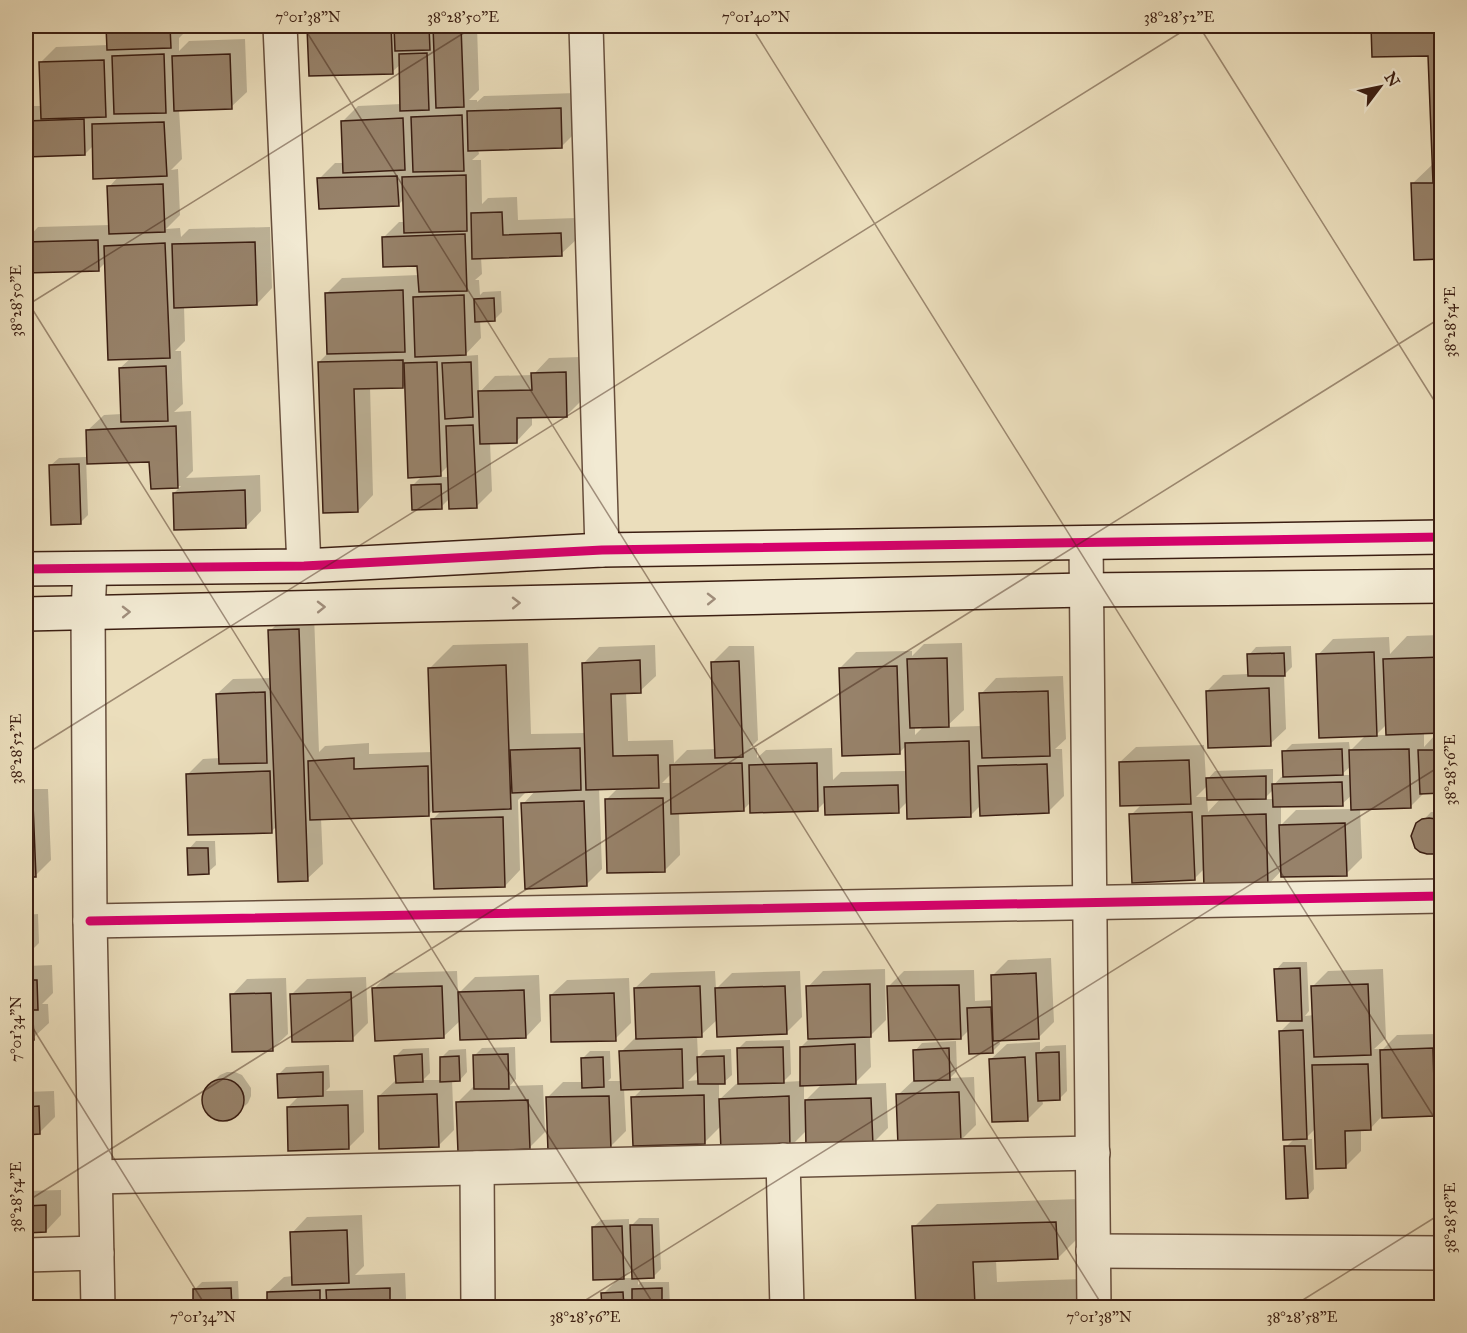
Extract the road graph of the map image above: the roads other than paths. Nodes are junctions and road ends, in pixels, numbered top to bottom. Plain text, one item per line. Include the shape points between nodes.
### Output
1 (280, 26) edge
2 (586, 26) edge
3 (1442, 537) edge
4 (1086, 543) junction
5 (602, 550) junction
6 (304, 566) junction
7 (90, 568) junction
8 (26, 570) edge
9 (1442, 586) edge
10 (1086, 590) junction
11 (88, 613) junction
12 (26, 614) edge
13 (1442, 896) edge
14 (1090, 903) junction
15 (90, 921) junction
16 (1093, 1153) junction
17 (783, 1160) junction
18 (477, 1168) junction
19 (96, 1177) junction
20 (1093, 1251) junction
21 (97, 1253) junction
22 (1442, 1253) edge
23 (26, 1255) edge
24 (98, 1308) edge
25 (478, 1308) edge
26 (787, 1308) edge
27 (1094, 1308) edge

1 - 6 street
2 - 5 street
3 - 4 street
4 - 5 street
4 - 10 street
5 - 6 street
6 - 7 street
7 - 8 street
7 - 11 street
9 - 10 street
11 -> 10 street
10 - 14 street
11 - 12 street
11 - 15 street
13 - 14 street
14 - 15 street
14 - 16 street
15 - 19 street
16 - 17 street
16 - 20 street
17 - 18 street
17 - 26 street
18 - 19 street
18 - 25 street
19 - 21 street
20 - 22 street
20 - 27 street
21 - 23 street
21 - 24 street

